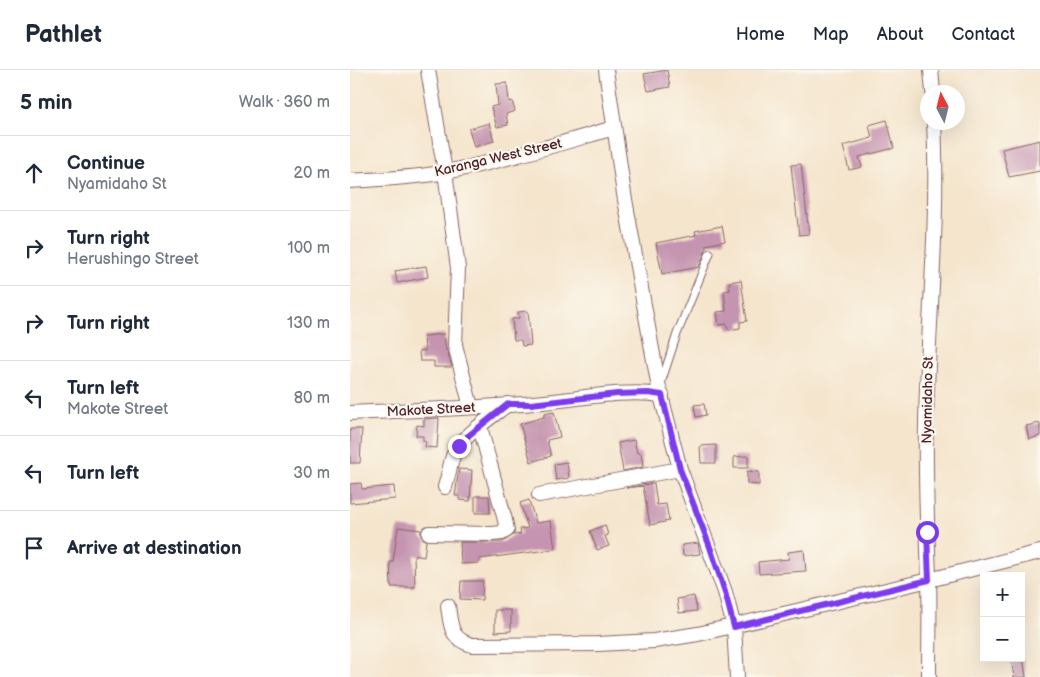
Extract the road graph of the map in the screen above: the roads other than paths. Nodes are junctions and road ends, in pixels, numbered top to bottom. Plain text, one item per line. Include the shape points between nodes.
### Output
1 (428, 70) edge
2 (606, 70) edge
3 (932, 70) edge
4 (933, 85) edge
5 (614, 128) junction
6 (934, 130) edge
7 (445, 172) junction
8 (350, 181) edge
9 (710, 253) dead end
10 (661, 392) junction
11 (508, 404) junction
12 (471, 407) junction
13 (350, 413) edge
14 (480, 427) junction
15 (680, 469) junction
16 (445, 487) dead end
17 (539, 495) dead end
18 (429, 533) dead end
19 (1040, 552) edge
20 (929, 580) junction
21 (448, 606) dead end
22 (734, 627) junction
23 (737, 677) edge
24 (929, 677) edge

1 - 7 street
2 - 5 street
3 - 4 street
5 - 7 street, Karanga West Street
5 - 10 street
6 - 20 street, Nyamidaho St via 935,238 926,423
7 - 8 street, Karanga West Street
7 - 12 street via 458,268 455,344
9 - 10 lane via 677,334
10 - 11 street, Makote Street
10 - 15 street
11 - 12 street, Makote Street
11 - 14 street
12 - 13 street, Makote Street
14 - 16 street via 459,446
14 - 18 street via 507,530 493,534
15 - 17 street
15 - 22 street via 710,547
19 - 20 street
20 - 22 street
20 - 24 street, Nyamidaho St
21 - 22 street via 453,634 461,642 472,645 654,641
22 - 23 street

